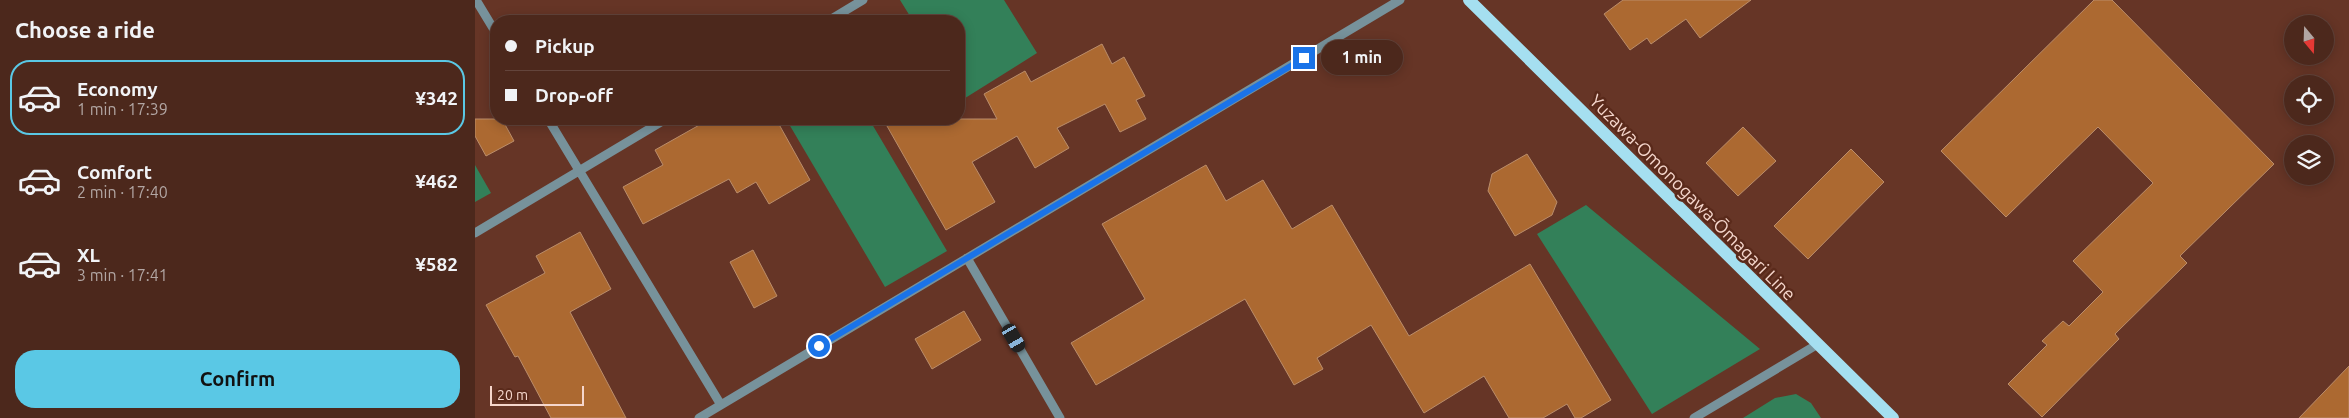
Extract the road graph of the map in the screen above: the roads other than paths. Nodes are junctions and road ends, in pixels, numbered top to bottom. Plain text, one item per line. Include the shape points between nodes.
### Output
1 (476, 0) edge
2 (863, 0) edge
3 (1400, 0) edge
4 (1469, 0) edge
5 (838, 15) edge
6 (490, 23) edge
7 (552, 125) edge
8 (655, 125) edge
9 (579, 171) junction
10 (475, 233) edge
11 (967, 258) junction
12 (1817, 344) junction
13 (721, 405) junction
14 (702, 417) edge
15 (1060, 418) edge
16 (1693, 418) edge
17 (1893, 418) edge

1 - 6 street
2 - 5 street
3 - 11 street
4 - 12 main road, Yuzawa-Omonogawa-Ōmagari Line
7 - 9 street
8 - 9 street
9 - 10 street
9 - 13 street
11 - 13 street
11 - 15 street
12 - 16 street
12 - 17 main road, Yuzawa-Omonogawa-Ōmagari Line
13 - 14 street

